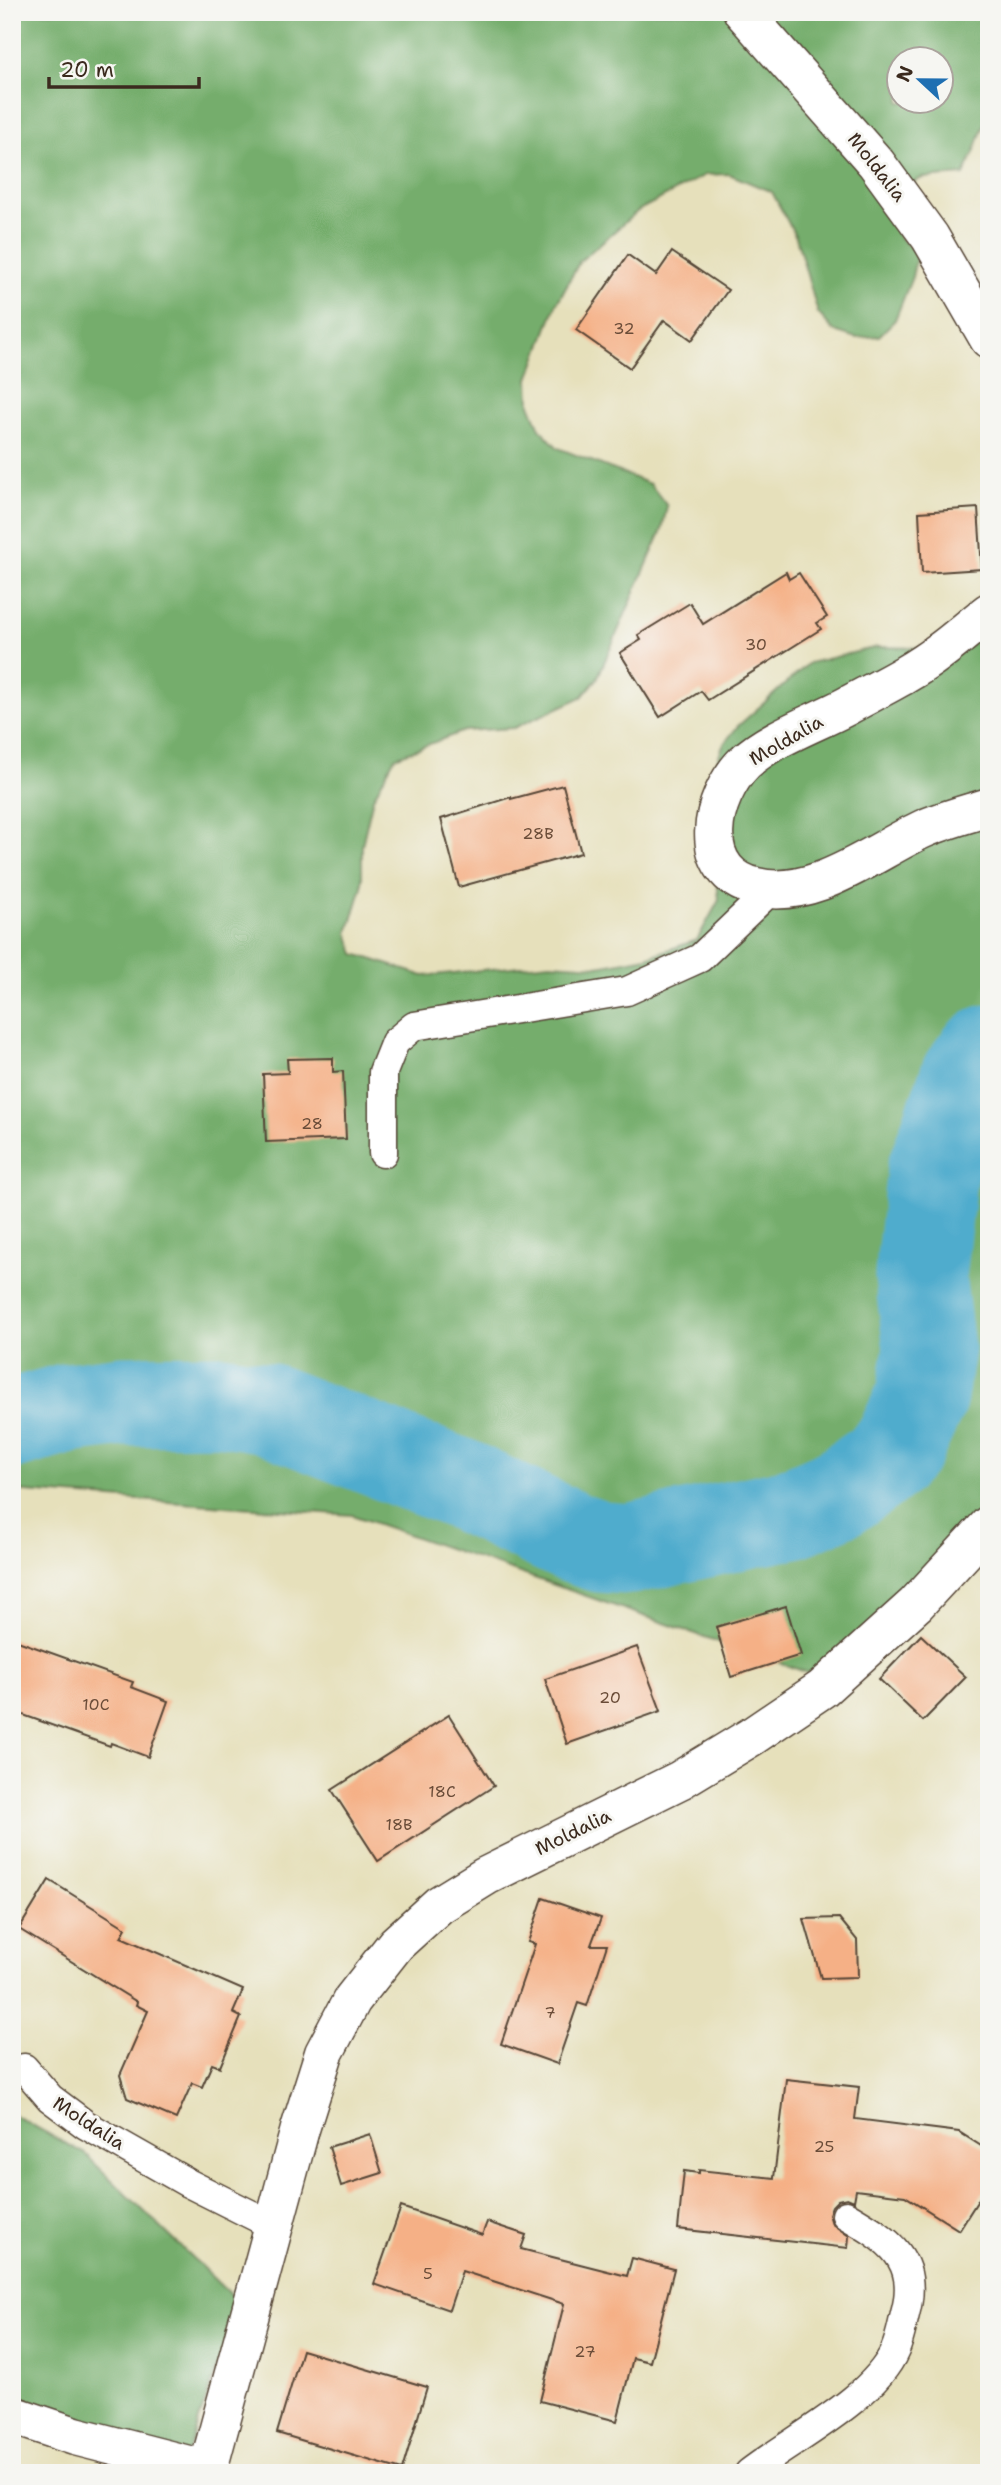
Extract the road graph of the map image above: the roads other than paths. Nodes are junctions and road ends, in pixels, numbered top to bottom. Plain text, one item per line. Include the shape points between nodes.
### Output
1 (743, 12) edge
2 (989, 338) edge
3 (989, 612) edge
4 (989, 807) edge
5 (774, 888) junction
6 (383, 1153) dead end
7 (989, 1525) edge
8 (24, 2068) dead end
9 (846, 2215) dead end
10 (274, 2226) junction
11 (12, 2415) edge
12 (207, 2472) edge
13 (749, 2473) edge

1 - 2 street, Moldalia via 876,163 930,237
3 - 5 street, Moldalia via 938,654 745,762 725,789 718,808 713,834 718,859 732,877
4 - 5 street, Moldalia via 925,828 797,889
5 - 6 lane via 700,958 626,991 414,1026 395,1042 383,1072
7 - 10 street, Moldalia via 916,1604 822,1689 680,1780 486,1875 439,1905 396,1944 352,2000 324,2053
8 - 10 lane, Moldalia via 50,2098 86,2125
9 - 13 lane via 895,2249 908,2270 908,2304 895,2350 876,2379 854,2398
10 - 12 street, Moldalia
11 - 12 street, Moldalia

